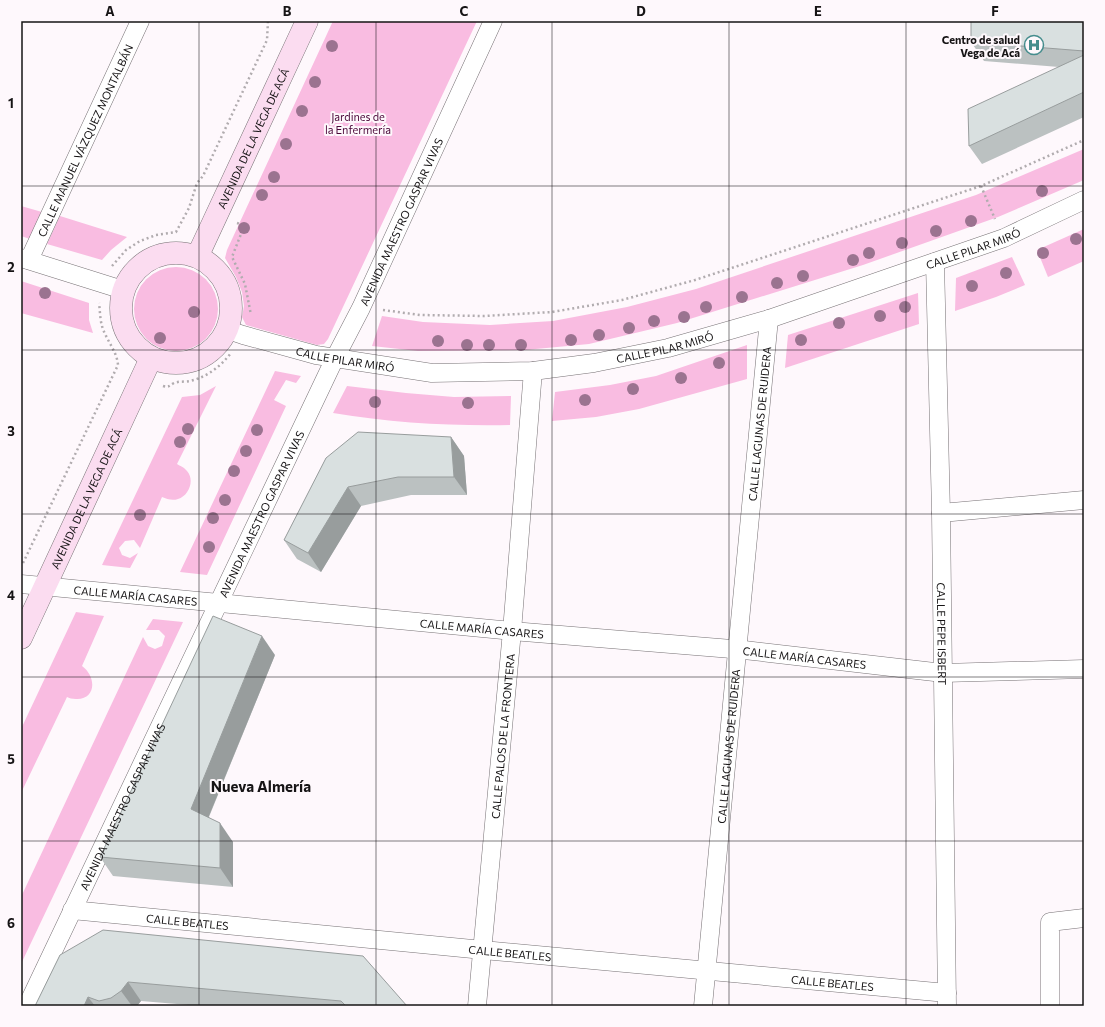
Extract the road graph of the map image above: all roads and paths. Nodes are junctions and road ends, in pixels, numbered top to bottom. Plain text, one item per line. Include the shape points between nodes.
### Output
1 (140, 21) edge
2 (268, 21) edge
3 (307, 21) edge
4 (493, 21) edge
5 (1084, 140) edge
6 (981, 186) junction
7 (1084, 200) edge
8 (239, 224) dead end
9 (1004, 238) junction
10 (198, 255) junction
11 (25, 259) edge
12 (935, 262) junction
13 (111, 267) dead end
14 (123, 290) junction
15 (98, 297) dead end
16 (361, 308) junction
17 (250, 318) dead end
18 (768, 319) junction
19 (231, 340) junction
20 (151, 358) junction
21 (335, 358) junction
22 (533, 371) junction
23 (162, 386) dead end
24 (1084, 500) edge
25 (941, 513) junction
26 (23, 562) dead end
27 (21, 584) edge
28 (46, 586) junction
29 (219, 603) junction
30 (512, 631) junction
31 (21, 638) edge
32 (737, 650) junction
33 (1084, 669) edge
34 (943, 673) junction
35 (72, 910) junction
36 (1084, 918) edge
37 (483, 950) junction
38 (707, 971) junction
39 (947, 999) edge
40 (27, 1006) edge
41 (476, 1006) edge
42 (703, 1006) edge
43 (1050, 1006) edge

1 - 11 street, CALLE MANUEL VÁZQUEZ MONTALBÁN
2 - 13 path via 267,40 203,176 197,183 178,230 149,237 133,245
3 - 10 main road, AVENIDA DE LA VEGA DE ACÁ
4 - 16 street, AVENIDA MAESTRO GASPAR VIVAS
5 - 6 path
6 - 9 path
6 - 16 path via 695,280 622,300 552,312 484,316 420,315
7 - 9 street, CALLE PILAR MIRÓ
8 - 17 path via 242,227 241,234 232,260 248,291
9 - 12 street, CALLE PILAR MIRÓ
10 - 14 main road via 175,252 150,259 139,268
10 - 19 main road via 212,265 229,290 233,306
11 - 14 street
12 - 18 street, CALLE PILAR MIRÓ
12 - 25 street, CALLE PEPE ISBERT
14 - 20 main road via 121,319 125,331 134,344
15 - 26 path via 102,326 117,356 118,365
16 - 21 street, AVENIDA MAESTRO GASPAR VIVAS
18 - 22 street, CALLE PILAR MIRÓ via 668,348 594,363
18 - 32 street, CALLE LAGUNAS DE RUIDERA
19 - 20 main road via 220,343 204,356 190,361 174,363
19 - 21 street, CALLE PILAR MIRÓ via 243,335
19 - 23 path via 219,367 189,381 168,387
20 - 28 main road, AVENIDA DE LA VEGA DE ACÁ
21 - 22 street, CALLE PILAR MIRÓ via 432,373
21 - 29 street, AVENIDA MAESTRO GASPAR VIVAS
22 - 30 street, CALLE PALOS DE LA FRONTERA
24 - 25 street
25 - 34 street, CALLE PEPE ISBERT
27 - 28 street, CALLE MARÍA CASARES
28 - 29 street, CALLE MARÍA CASARES
28 - 31 main road, AVENIDA DE LA VEGA DE ACÁ
29 - 30 street, CALLE MARÍA CASARES
29 - 35 street, AVENIDA MAESTRO GASPAR VIVAS
30 - 32 street, CALLE MARÍA CASARES
30 - 37 street, CALLE PALOS DE LA FRONTERA
32 - 34 street, CALLE MARÍA CASARES
32 - 38 street, CALLE LAGUNAS DE RUIDERA
33 - 34 street, CALLE MARÍA CASARES
34 - 39 street, CALLE PEPE ISBERT
35 - 37 street, CALLE BEATLES
35 - 40 street, AVENIDA MAESTRO GASPAR VIVAS
36 - 43 street via 1050,922
37 - 38 street, CALLE BEATLES
37 - 41 street, CALLE PALOS DE LA FRONTERA
38 - 39 street, CALLE BEATLES
38 - 42 street, CALLE LAGUNAS DE RUIDERA

